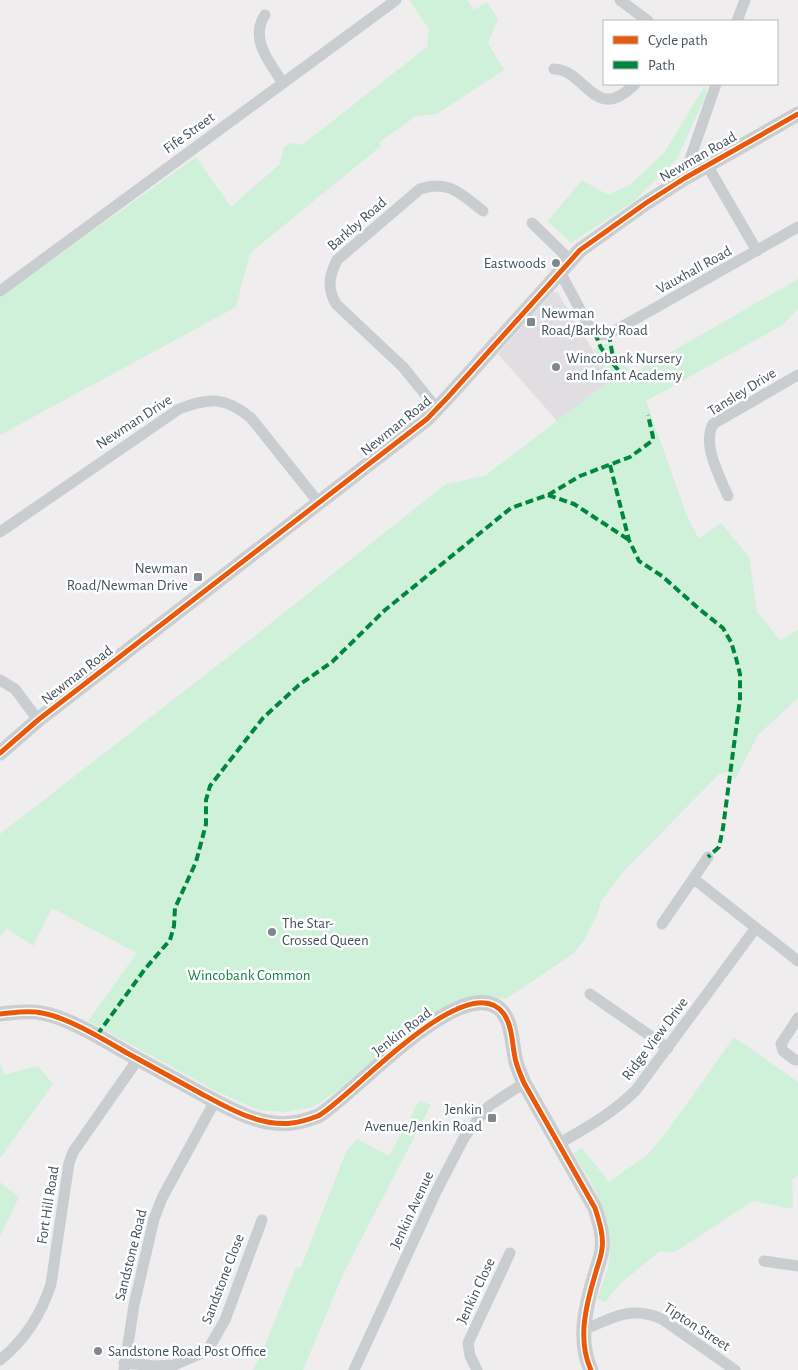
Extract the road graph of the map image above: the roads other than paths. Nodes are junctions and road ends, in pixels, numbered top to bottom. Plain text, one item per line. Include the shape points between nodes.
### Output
1 (396, 0) edge
2 (620, 0) edge
3 (745, 0) edge
4 (265, 15) dead end
5 (647, 20) edge
6 (737, 20) edge
7 (554, 69) dead end
8 (283, 83) junction
9 (634, 85) edge
10 (716, 85) edge
11 (798, 114) edge
12 (707, 165) junction
13 (685, 178) junction
14 (483, 211) dead end
15 (532, 223) dead end
16 (798, 227) edge
17 (757, 251) junction
18 (570, 260) junction
19 (560, 272) junction
20 (0, 291) edge
21 (798, 375) edge
22 (437, 409) junction
23 (728, 496) dead end
24 (319, 503) junction
25 (0, 532) edge
26 (0, 680) edge
27 (38, 720) junction
28 (0, 753) edge
29 (708, 858) dead end
30 (694, 879) junction
31 (662, 924) dead end
32 (755, 929) junction
33 (798, 961) edge
34 (590, 994) dead end
35 (0, 1014) edge
36 (798, 1018) edge
37 (668, 1048) junction
38 (138, 1059) junction
39 (795, 1060) dead end
40 (524, 1083) junction
41 (215, 1101) junction
42 (558, 1144) junction
43 (262, 1220) dead end
44 (510, 1253) dead end
45 (764, 1262) dead end
46 (798, 1266) edge
47 (584, 1330) junction
48 (0, 1360) edge
49 (124, 1366) edge
50 (354, 1370) edge
51 (477, 1370) edge
52 (590, 1370) edge
53 (735, 1370) edge

1 - 8 street, Fife Street
2 - 5 street
3 - 6 street
4 - 8 street via 259,26 260,42
7 - 9 street via 564,71 602,99 618,98
8 - 20 street, Fife Street
10 - 13 street
11 - 12 street, Newman Road
12 - 13 street, Newman Road
12 - 17 street
13 - 18 street, Newman Road
14 - 22 street, Barkby Road via 450,187 420,189 337,260 331,272 330,289 336,304 403,366
15 - 18 street
16 - 17 street, Vauxhall Road
17 - 19 street, Vauxhall Road via 603,335 590,328
18 - 19 street, Newman Road
19 - 22 street, Newman Road
21 - 23 street, Tansley Drive via 713,424 708,445
22 - 24 street, Newman Road
24 - 25 street, Newman Drive via 251,418 239,408 211,400 179,409
24 - 27 street, Newman Road
26 - 27 street via 14,689
27 - 28 street, Newman Road
29 - 30 street
30 - 31 street
30 - 32 street
32 - 33 street
32 - 37 street, Ridge View Drive
34 - 37 street
35 - 38 street, Jenkin Road via 41,1012 97,1035
36 - 39 street via 781,1044 783,1051
37 - 42 street, Ridge View Drive via 623,1104
38 - 41 street, Jenkin Road
38 - 48 street, Fort Hill Road via 73,1152 48,1295 25,1337
40 - 41 street, Jenkin Road via 504,1014 495,1006 476,1003 462,1006 424,1029 318,1115 279,1124 259,1121
40 - 42 street, Jenkin Road
40 - 50 street, Jenkin Avenue via 488,1106 465,1136
41 - 49 street, Sandstone Road via 162,1198 154,1219
42 - 47 street, Jenkin Road via 595,1208 602,1235 602,1249
43 - 49 street, Sandstone Close via 225,1320 210,1346 174,1365
44 - 51 street, Jenkin Close via 468,1343
45 - 46 street
47 - 52 street, Jenkin Road via 584,1349
47 - 53 street, Tipton Street via 633,1312 653,1315

